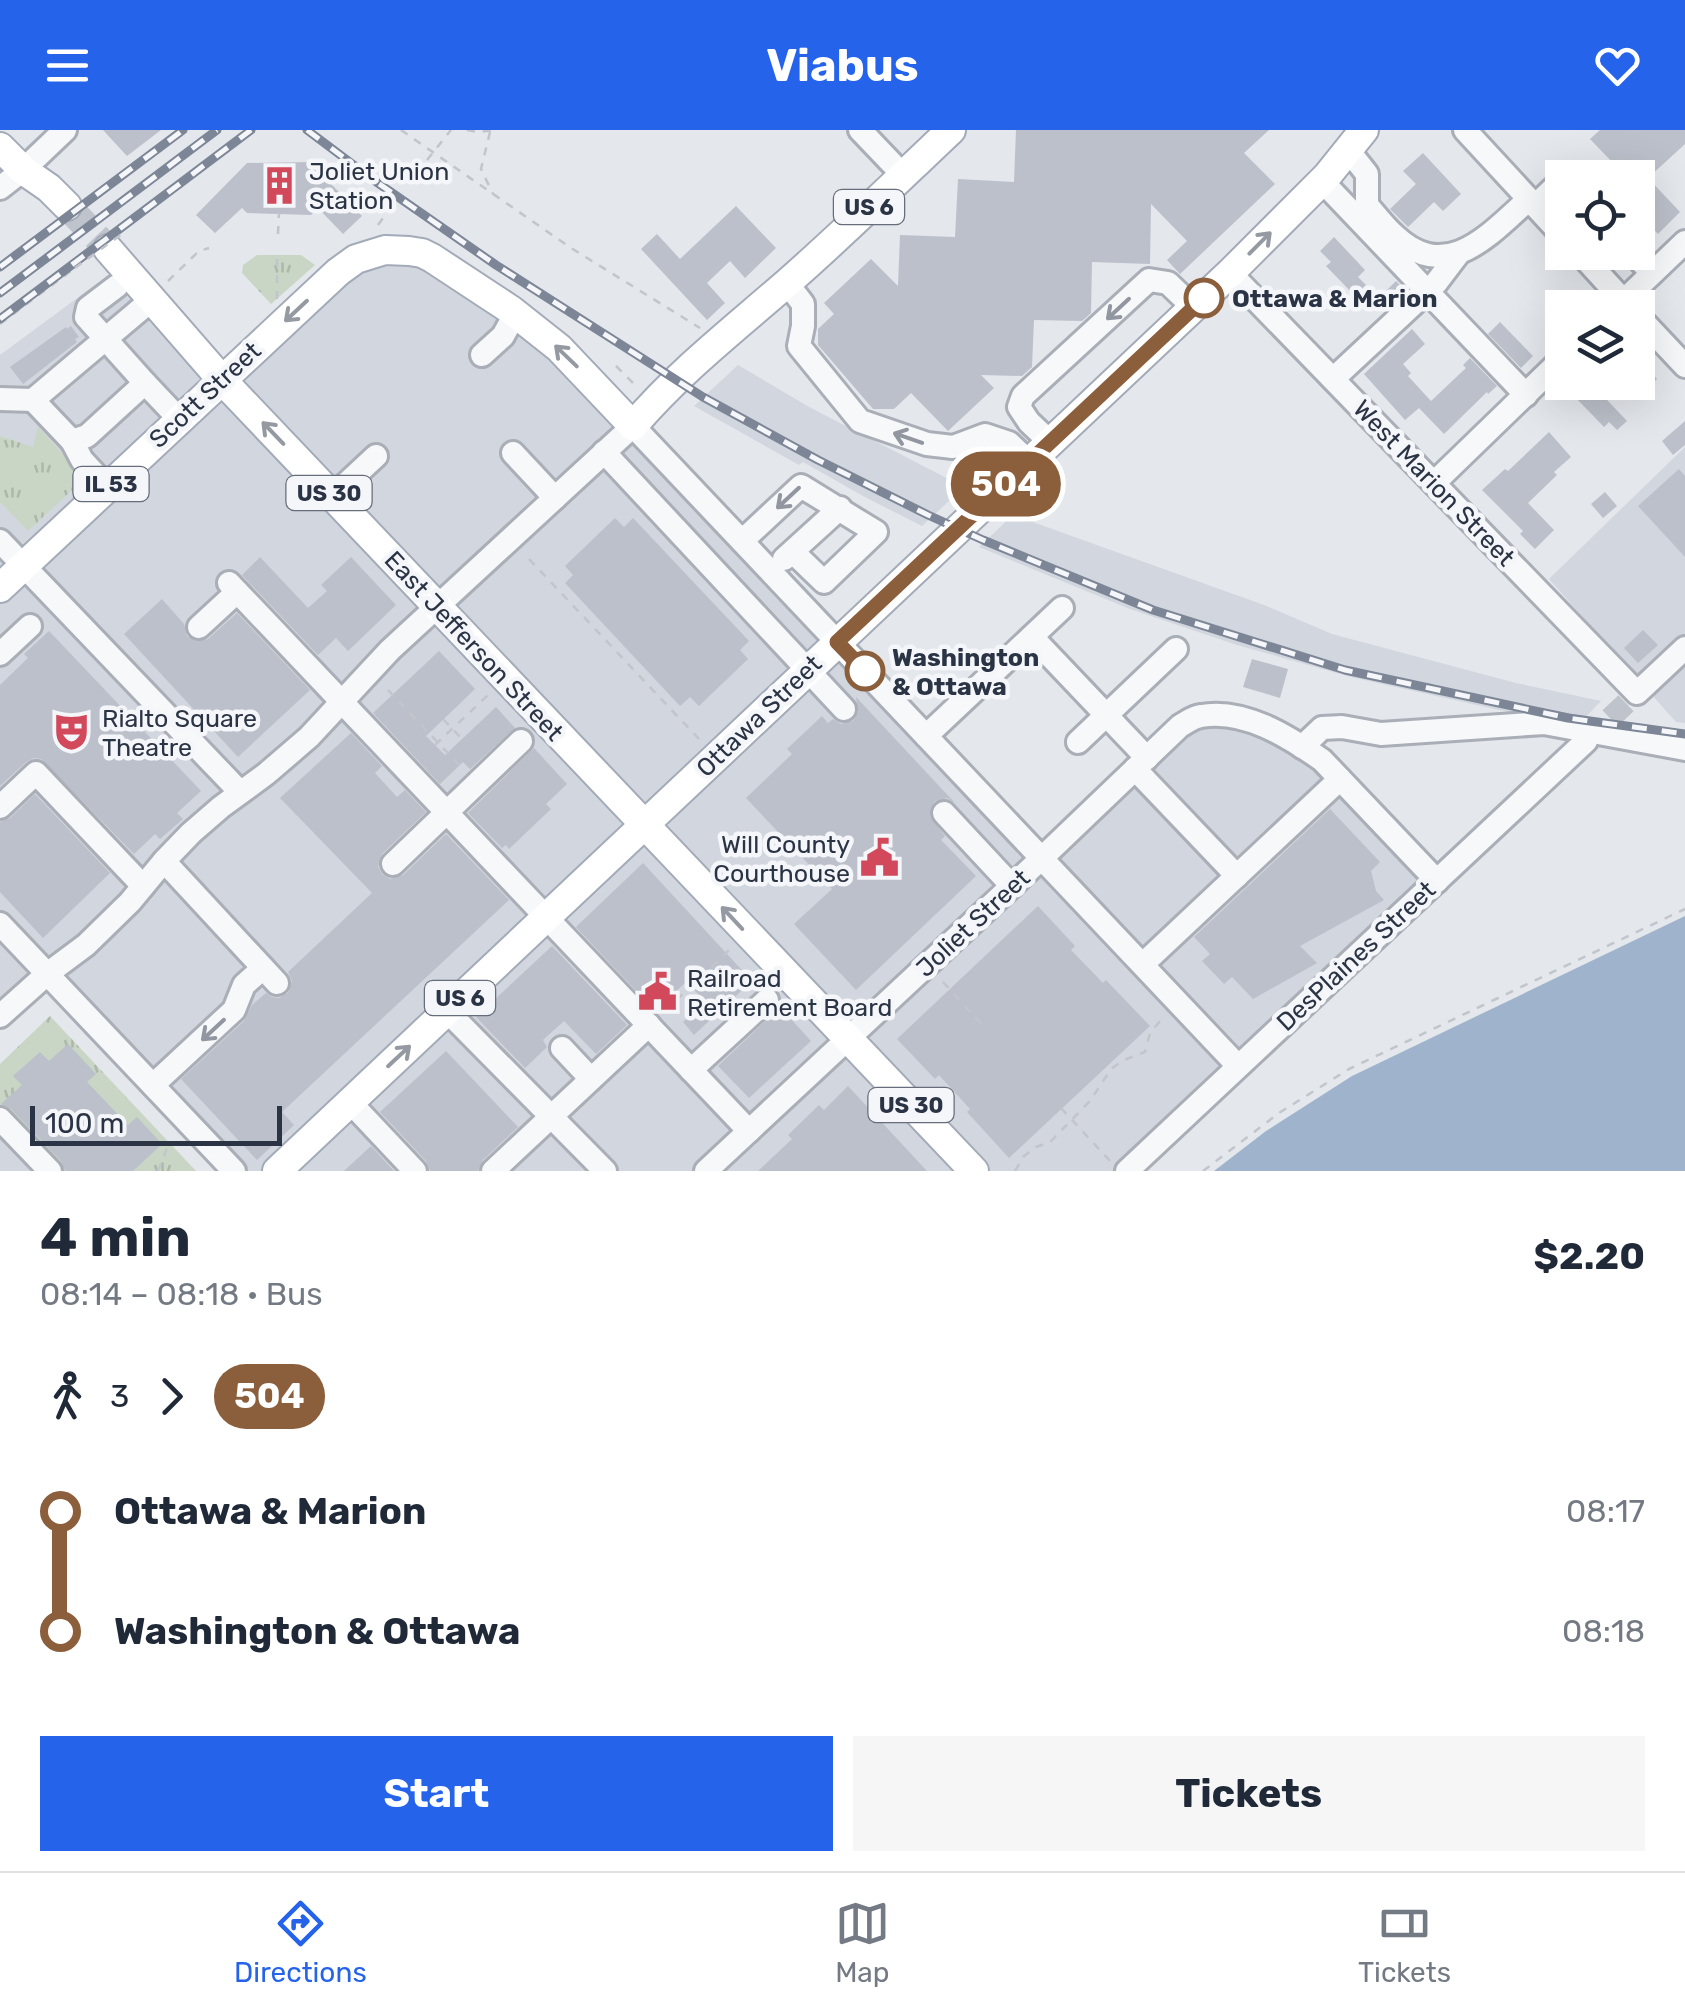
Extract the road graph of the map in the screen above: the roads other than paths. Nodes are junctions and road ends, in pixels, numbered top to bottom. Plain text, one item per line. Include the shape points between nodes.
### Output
1 (65, 130) edge
2 (860, 130) edge
3 (952, 130) edge
4 (1382, 130) edge
5 (1465, 130) edge
6 (1358, 142) edge
7 (0, 147) edge
8 (22, 170) junction
9 (903, 175) junction
10 (1324, 178) junction
11 (0, 188) edge
12 (1545, 194) edge
13 (1532, 203) junction
14 (59, 212) tunnel mouth
15 (1545, 217) edge
16 (1685, 242) edge
17 (1458, 254) junction
18 (1594, 270) edge
19 (1649, 270) edge
20 (1230, 273) junction
21 (1652, 273) junction
22 (787, 283) junction
23 (118, 286) junction
24 (1611, 290) edge
25 (1640, 290) edge
26 (1426, 292) junction
27 (142, 308) junction
28 (1194, 308) junction
29 (515, 314) junction
30 (1655, 336) edge
31 (105, 338) junction
32 (482, 355) dead end
33 (1685, 366) edge
34 (1545, 377) edge
35 (1333, 379) junction
36 (222, 380) junction
37 (145, 383) junction
38 (1526, 395) junction
39 (0, 399) edge
40 (33, 400) junction
41 (180, 420) junction
42 (633, 426) junction
43 (72, 442) junction
44 (1050, 442) junction
45 (604, 452) junction
46 (513, 453) dead end
47 (376, 456) dead end
48 (1029, 462) junction
49 (1434, 483) junction
50 (107, 487) junction
51 (332, 496) junction
52 (554, 498) junction
53 (840, 508) junction
54 (0, 540) edge
55 (742, 541) junction
56 (793, 552) junction
57 (24, 566) junction
58 (770, 571) junction
59 (0, 588) edge
60 (436, 606) junction
61 (1062, 608) dead end
62 (30, 626) dead end
63 (199, 627) dead end
64 (1032, 637) junction
65 (837, 642) junction
66 (1685, 648) edge
67 (1176, 649) dead end
68 (1, 650) edge
69 (807, 670) junction
70 (342, 702) junction
71 (844, 709) dead end
72 (1106, 715) junction
73 (926, 736) junction
74 (522, 741) dead end
75 (1586, 741) tunnel mouth
76 (1078, 742) dead end
77 (1302, 746) junction
78 (1685, 749) edge
79 (1141, 763) junction
80 (1340, 778) junction
81 (240, 792) junction
82 (0, 807) edge
83 (446, 812) junction
84 (944, 814) dead end
85 (644, 825) junction
86 (1042, 858) junction
87 (164, 861) junction
88 (393, 864) dead end
89 (1237, 876) junction
90 (1437, 880) junction
91 (143, 886) junction
92 (1012, 886) junction
93 (546, 917) junction
94 (0, 924) edge
95 (1143, 964) junction
96 (47, 974) junction
97 (767, 1000) dead end
98 (447, 1010) junction
99 (0, 1016) edge
100 (649, 1025) junction
101 (848, 1040) junction
102 (562, 1048) dead end
103 (1238, 1066) junction
104 (692, 1070) junction
105 (591, 1080) junction
106 (153, 1085) junction
107 (350, 1102) junction
108 (552, 1115) junction
109 (0, 1119) edge
110 (749, 1131) junction
111 (1119, 1167) edge
112 (50, 1171) edge
113 (234, 1171) edge
114 (277, 1171) edge
115 (415, 1171) edge
116 (493, 1171) edge
117 (605, 1171) edge
118 (706, 1171) edge
119 (974, 1171) edge

1 - 8 street
2 - 9 street
3 - 9 main road, US 6
4 - 6 street
5 - 13 street
6 - 10 main road, Ottawa Street / US 6
6 - 17 street via 1368,205 1395,236 1434,257
7 - 8 main road
8 - 11 street
8 - 14 main road via 36,200
9 - 22 main road, US 6
20 -> 10 main road, Ottawa Street / US 6
10 - 26 street
12 - 13 street
13 - 15 street
13 - 17 street
16 - 21 street
17 - 26 street
18 - 24 street
19 - 21 street
20 - 28 main road, Ottawa Street / US 6
20 - 35 street, West Marion Street
21 - 25 street
22 - 42 main road via 730,351 672,404
48 -> 22 street via 1009,443 985,436 953,446 927,444 860,421 799,346 804,304
23 - 27 main road, East Jefferson Street
23 - 31 street via 88,308 86,317
23 - 36 main road, East Jefferson Street via 99,253
26 - 35 street
26 - 38 street
27 - 31 street
27 - 36 main road, East Jefferson Street
28 - 44 main road, Ottawa Street / US 6
28 -> 44 street via 1168,283 1149,280 1024,396 1019,407
29 - 32 street
29 -> 36 main road, Scott Street via 422,253 373,254 338,272
42 -> 29 main road
30 - 33 street
31 - 37 street
31 - 40 street
34 - 38 street
35 - 49 street, West Marion Street
36 - 41 main road, Scott Street / IL 53
51 -> 36 main road, East Jefferson Street / US 30
37 - 41 street
37 - 43 street
38 - 49 street
39 - 40 street
40 - 43 street
41 - 50 main road, Scott Street / IL 53
42 - 45 street
42 - 55 street
43 - 50 street
44 - 48 main road, Ottawa Street / US 6
45 - 52 street
45 - 69 street
46 - 52 street
47 - 51 street
48 - 65 main road, Ottawa Street / US 6
49 - 66 street, West Marion Street via 1637,693
50 - 57 main road, Scott Street / IL 53
51 - 60 main road, East Jefferson Street / US 30
52 - 60 street
53 -> 55 street via 801,486
53 - 56 street
53 - 56 street via 876,532 824,582
54 - 57 street
55 - 58 street
56 - 58 street
57 - 59 main road, Scott Street / IL 53
57 - 81 street
58 - 65 street
60 - 70 street
60 - 85 main road, East Jefferson Street / US 30
61 - 64 street
62 - 68 street
63 - 70 street via 233,588
64 - 72 street
64 - 73 street
65 - 69 main road, Ottawa Street / US 6
65 - 73 street
67 - 72 street
69 - 71 street
69 - 85 main road, Ottawa Street / US 6
70 - 81 street via 284,760
70 - 83 street
72 - 76 street
72 - 79 street
73 - 86 street
74 - 83 street
75 - 90 street, DesPlaines Street
77 - 78 street via 1322,728 1382,734 1544,723
77 - 79 street, Joliet Street via 1236,717 1197,716
77 - 80 street
79 - 86 street, Joliet Street
79 - 89 street
80 - 89 street
80 - 90 street
81 - 87 street
82 - 91 street via 36,773
83 - 88 street
83 - 93 street
84 - 92 street
85 - 93 main road, Ottawa Street / US 6
101 -> 85 main road, US 30
86 - 92 street, Joliet Street
86 - 95 street
87 - 91 street
87 -> 106 street via 267,972 244,986 234,1010
89 - 95 street
90 - 103 street, DesPlaines Street
91 - 96 street
92 - 101 street, Joliet Street
93 - 98 main road, Ottawa Street / US 6
93 - 100 street
94 - 96 street
95 - 103 street
96 - 99 street
96 - 106 street
97 - 104 street
107 -> 98 main road, Ottawa Street / US 6
98 - 108 street
100 - 104 street
100 - 105 street
101 - 110 street, Joliet Street
101 - 119 main road, US 30
102 - 105 street
103 - 111 street, DesPlaines Street
104 - 110 street
105 - 108 street
106 - 113 street
107 - 114 main road, Ottawa Street / US 6
107 - 115 street
108 - 116 street
108 - 117 street
109 - 112 street
110 - 118 street, Joliet Street

